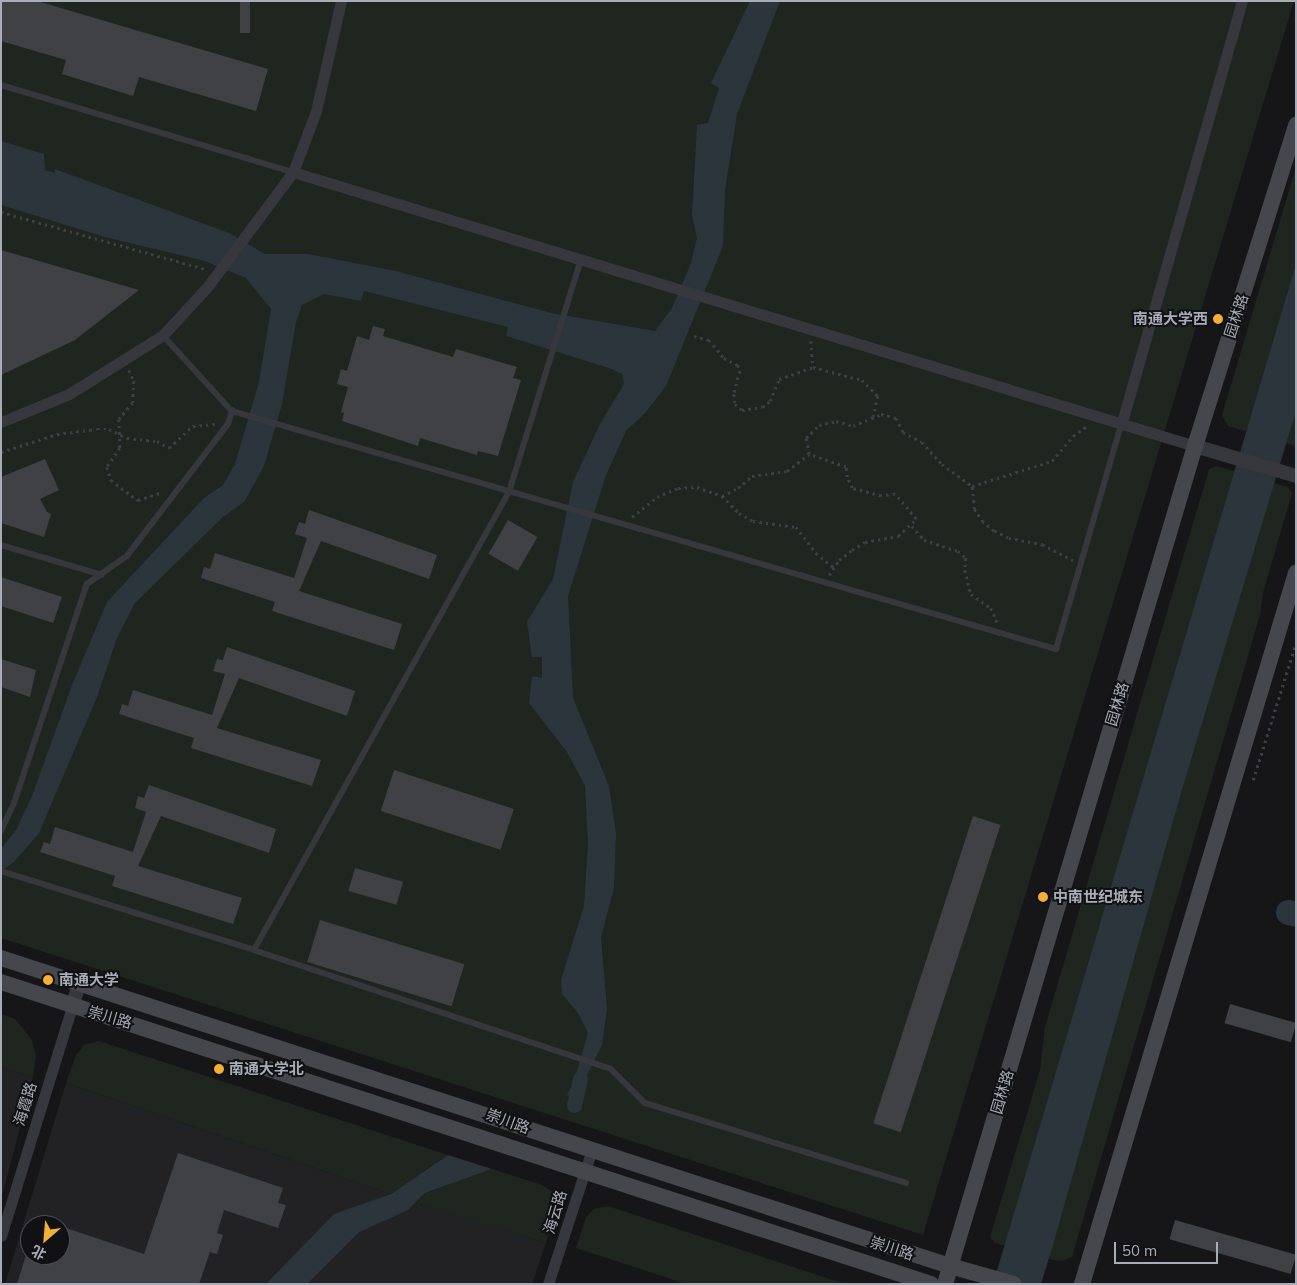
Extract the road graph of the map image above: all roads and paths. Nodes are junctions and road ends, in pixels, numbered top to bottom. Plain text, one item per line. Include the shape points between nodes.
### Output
1 (342, 1) edge
2 (1242, 1) edge
3 (1, 85) edge
4 (1296, 125) edge
5 (293, 172) junction
6 (1, 212) edge
7 (581, 259) junction
8 (220, 271) junction
9 (812, 328) junction
10 (163, 336) junction
11 (694, 336) dead end
12 (124, 359) junction
13 (813, 367) junction
14 (232, 411) junction
15 (1103, 415) junction
16 (873, 418) junction
17 (229, 420) junction
18 (1, 422) edge
19 (1122, 422) junction
20 (119, 434) junction
21 (1195, 446) junction
22 (1, 452) edge
23 (808, 454) junction
24 (1296, 476) edge
25 (972, 486) junction
26 (180, 488) junction
27 (509, 492) junction
28 (722, 496) junction
29 (626, 525) junction
30 (912, 526) junction
31 (1, 545) edge
32 (1081, 564) junction
33 (833, 567) junction
34 (1296, 573) edge
35 (102, 575) junction
36 (826, 583) junction
37 (1001, 634) junction
38 (1296, 643) edge
39 (1253, 780) dead end
40 (1, 831) edge
41 (1, 871) edge
42 (254, 950) junction
43 (1, 958) edge
44 (1, 982) edge
45 (80, 982) junction
46 (72, 1006) junction
47 (592, 1149) junction
48 (583, 1173) junction
49 (906, 1183) dead end
50 (2, 1231) edge
51 (950, 1266) junction
52 (548, 1284) edge
53 (931, 1284) edge
54 (945, 1284) edge
55 (1014, 1284) edge
56 (1082, 1284) edge

1 - 5 street via 316,111
2 - 19 street
3 - 5 lane
4 - 21 main road, 园林路
5 - 7 street
5 - 8 street
6 - 8 path
7 - 9 street
7 - 27 lane
8 - 10 street
9 - 13 path via 809,351
9 - 15 street
10 - 12 street
10 - 14 lane
11 - 13 path via 709,340 724,358 738,364 740,371 734,394 735,404 742,410 762,407 770,401 779,379
12 - 18 street via 69,394
12 - 20 path via 134,392 133,403 119,419
13 - 16 path via 862,380 878,396
14 - 17 lane
14 - 27 lane
15 - 19 street
15 - 25 path via 1073,436 1052,461
16 - 23 path via 853,426 836,421 819,425 806,438
16 - 25 path via 881,414 896,418 903,432 922,442 942,464
17 - 20 path via 193,426 169,448 157,441
17 - 26 lane
19 - 21 street
19 - 32 lane
20 - 22 path via 97,429 57,434
20 - 26 path via 120,448 107,467 111,480 138,500
21 - 24 street
21 - 51 main road, 园林路
23 - 28 path via 787,471 752,476
23 - 30 path via 846,467 846,477 852,488 881,496 895,494 916,519
25 - 32 path via 974,509 994,531 1008,538 1043,545
26 - 35 lane via 127,556
27 - 29 lane
27 - 42 lane
28 - 29 path via 697,487 678,488 641,508
28 - 33 path via 739,513 753,520 796,527 816,553
29 - 36 lane
30 - 33 path via 898,536 864,542
30 - 37 path via 924,540 958,551 966,558 965,570 971,594 991,608
31 - 35 lane
32 - 37 lane via 1056,649
33 - 36 path
34 - 56 main road
35 - 40 lane via 87,584 14,803
36 - 37 lane
38 - 39 path
41 - 42 lane
42 - 49 lane via 611,1070 644,1103
43 - 45 main road, 崇川路
44 - 46 main road, 崇川路
45 - 46 street, 海霞路
45 - 47 main road, 崇川路
46 - 48 main road, 崇川路 via 469,1133
46 - 50 street, 海霞路
47 - 48 street, 海云路
47 - 51 main road, 崇川路
48 - 52 street, 海云路
48 - 53 main road, 崇川路
51 - 54 main road, 园林路
51 - 55 main road, 崇川路

